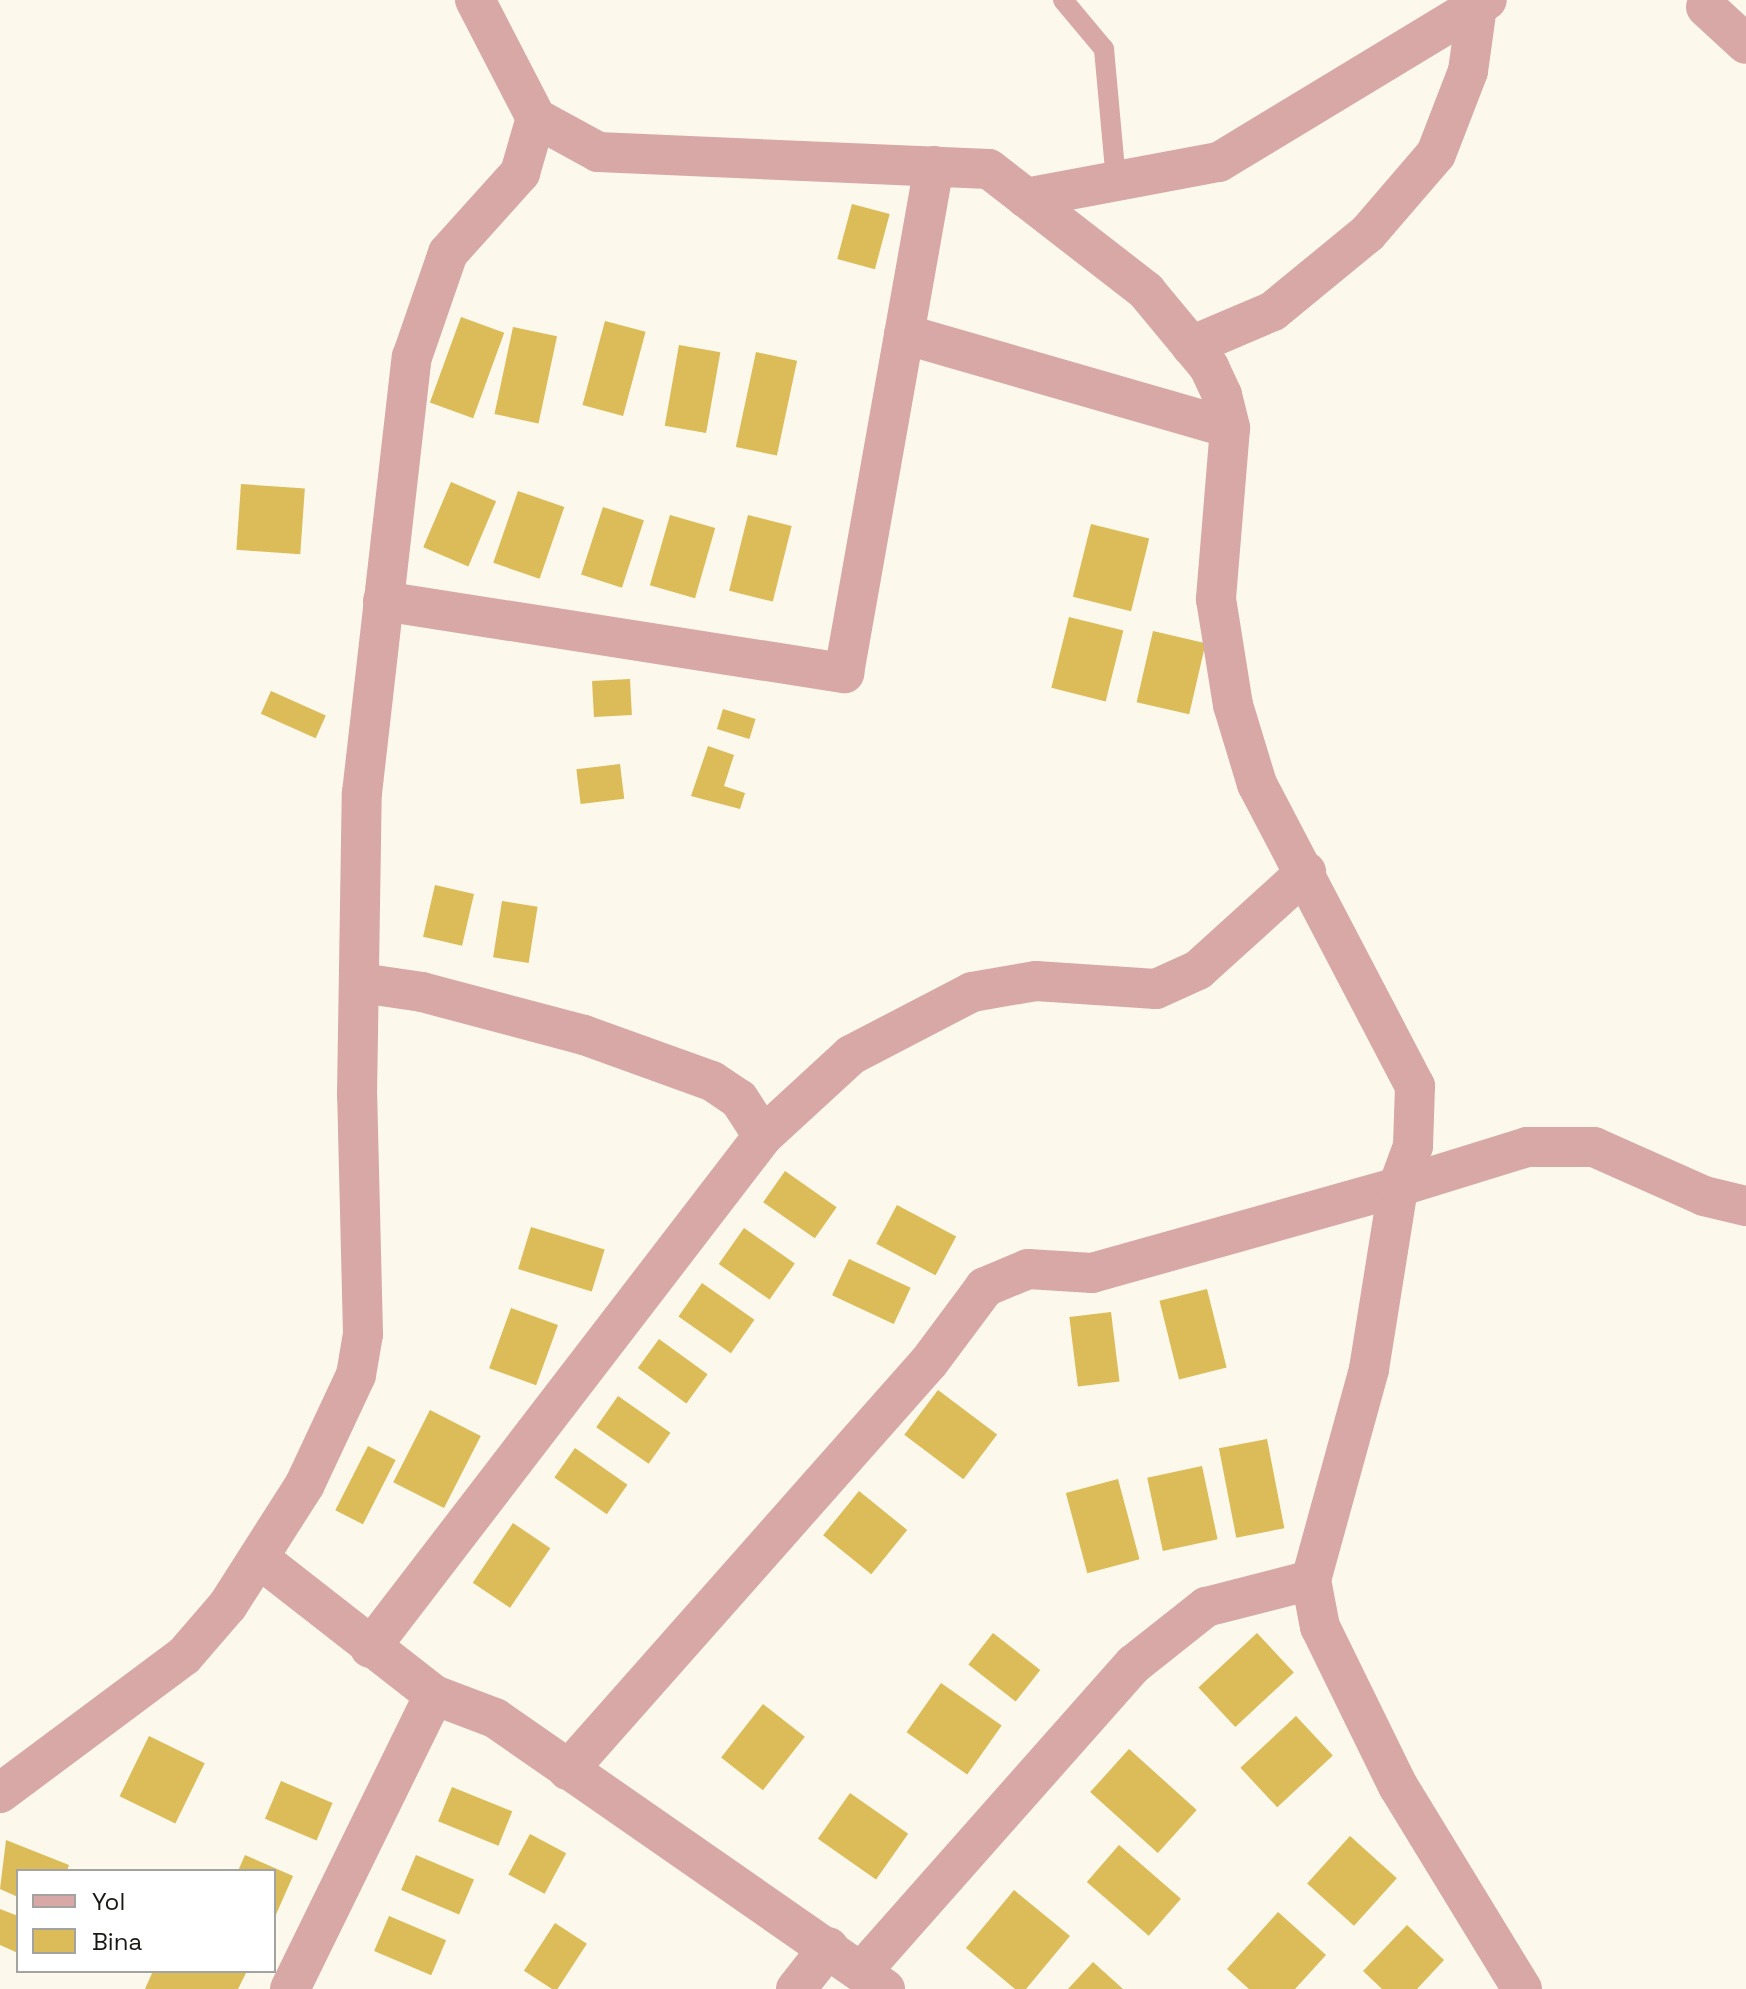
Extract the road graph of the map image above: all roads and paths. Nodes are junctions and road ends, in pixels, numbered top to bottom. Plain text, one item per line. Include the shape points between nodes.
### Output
1 (475, 0) edge
2 (1063, 0) edge
3 (1482, 3) edge
4 (1706, 7) dead end
5 (1746, 44) edge
6 (536, 118) junction
7 (934, 166) junction
8 (1116, 181) junction
9 (1026, 198) junction
10 (904, 334) junction
11 (1191, 346) junction
12 (1230, 428) junction
13 (383, 601) junction
14 (1306, 872) junction
15 (361, 983) junction
16 (763, 1136) junction
17 (1398, 1187) junction
18 (1746, 1206) edge
19 (260, 1559) junction
20 (1311, 1580) junction
21 (370, 1648) junction
22 (434, 1695) junction
23 (568, 1770) junction
24 (0, 1793) edge
25 (829, 1947) junction
26 (874, 1980) edge
27 (290, 1989) edge
28 (796, 1989) edge
29 (1522, 1989) edge

1 - 6 street
2 - 8 lane via 1104,49
3 - 8 street via 1219,162
3 - 11 street via 1468,71 1436,154 1368,233 1273,311
4 - 5 street
6 - 7 street via 598,152
6 - 13 street via 520,173 448,253 412,357
7 - 9 street via 989,169
7 - 10 street
8 - 9 street
9 - 11 street via 1146,291
10 - 12 street
10 - 13 street via 844,673
11 - 12 street via 1222,395
12 - 14 street via 1216,599 1233,705 1257,784
13 - 15 street via 362,793
14 - 16 street via 1198,970 1156,989 1036,981 972,992 851,1055
14 - 17 street via 1415,1086 1413,1146
15 - 16 street via 422,992 584,1035 712,1081 739,1099
15 - 19 street via 363,1334 356,1375 305,1484
16 - 21 street
17 - 18 street via 1527,1147 1594,1147 1704,1196
17 - 20 street via 1369,1369
17 - 23 street via 1092,1273 1028,1269 985,1287 929,1362
19 - 21 street
19 - 24 street via 184,1656
20 - 26 street via 1206,1607 1134,1664
20 - 29 street via 1320,1627 1398,1786
21 - 22 street
22 - 23 street via 495,1718
22 - 27 street
23 - 25 street
25 - 26 street
25 - 28 street

